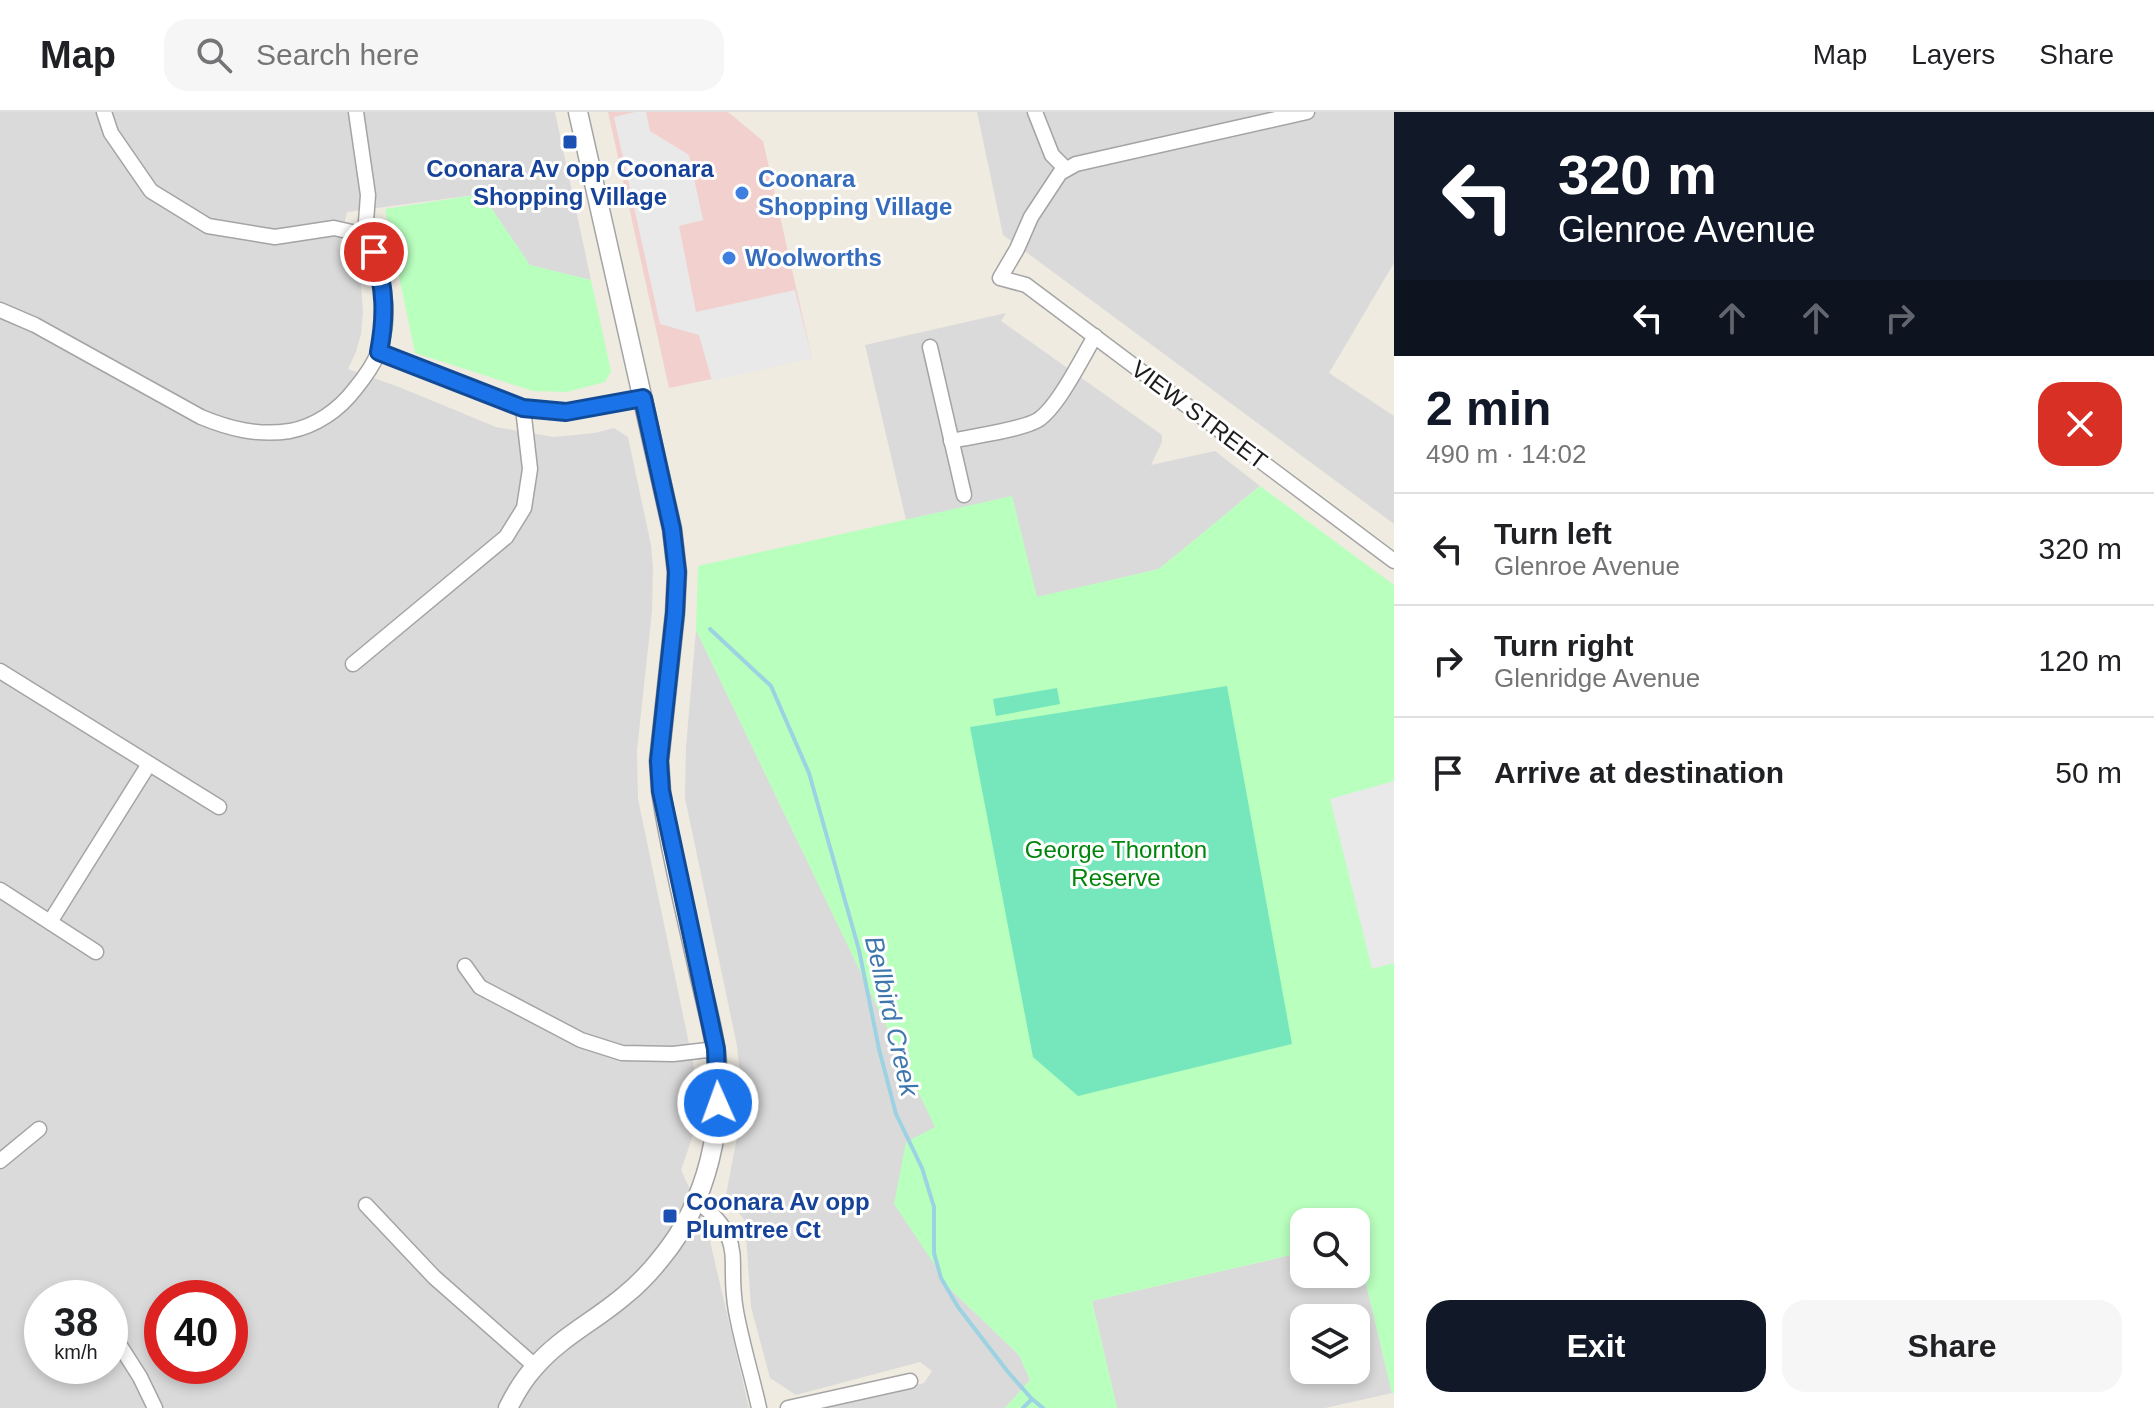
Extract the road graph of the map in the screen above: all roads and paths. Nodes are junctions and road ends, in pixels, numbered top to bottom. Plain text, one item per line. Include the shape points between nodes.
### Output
1 (104, 112) edge
2 (356, 112) edge
3 (578, 112) edge
4 (1035, 112) edge
5 (1307, 112) edge
6 (1066, 169) junction
7 (365, 235) junction
8 (0, 310) edge
9 (1095, 336) junction
10 (930, 347) dead end
11 (379, 352) junction
12 (643, 398) junction
13 (523, 408) junction
14 (951, 441) junction
15 (964, 495) dead end
16 (1394, 561) edge
17 (353, 664) dead end
18 (0, 671) edge
19 (149, 764) junction
20 (219, 807) dead end
21 (0, 890) edge
22 (50, 922) junction
23 (96, 952) dead end
24 (465, 966) dead end
25 (716, 1049) junction
26 (39, 1129) dead end
27 (0, 1161) edge
28 (696, 1200) junction
29 (366, 1205) dead end
30 (128, 1358) edge
31 (535, 1366) junction
32 (910, 1381) dead end
33 (155, 1408) edge
34 (508, 1408) edge
35 (759, 1408) edge
36 (788, 1408) edge

1 - 7 street via 111,133 151,191 208,226 275,237 334,228
2 - 7 street via 368,195
3 - 12 street
4 - 6 street via 1052,155
5 - 6 street
6 - 9 street, VIEW STREET via 1031,217 1000,278 1026,285
7 - 11 street via 384,294
8 - 11 street via 201,417 257,433 291,431 322,420 346,401
9 - 14 street via 1053,406 1039,419
9 - 16 street, VIEW STREET
10 - 14 street
11 - 13 street
12 - 13 street via 566,412
12 - 25 street via 677,572 659,761 661,791
13 - 17 street via 530,469 524,508 506,537
14 - 15 street
18 - 19 street
19 - 20 street
19 - 22 street
21 - 22 street
22 - 23 street
24 - 25 street via 480,987 608,1049 673,1054
25 - 28 street via 716,1133
26 - 27 street
28 - 31 street via 680,1232 645,1277
28 - 35 street via 714,1215 733,1251 735,1308
29 - 31 street via 434,1277
30 - 33 street
31 - 34 street
32 - 36 street

